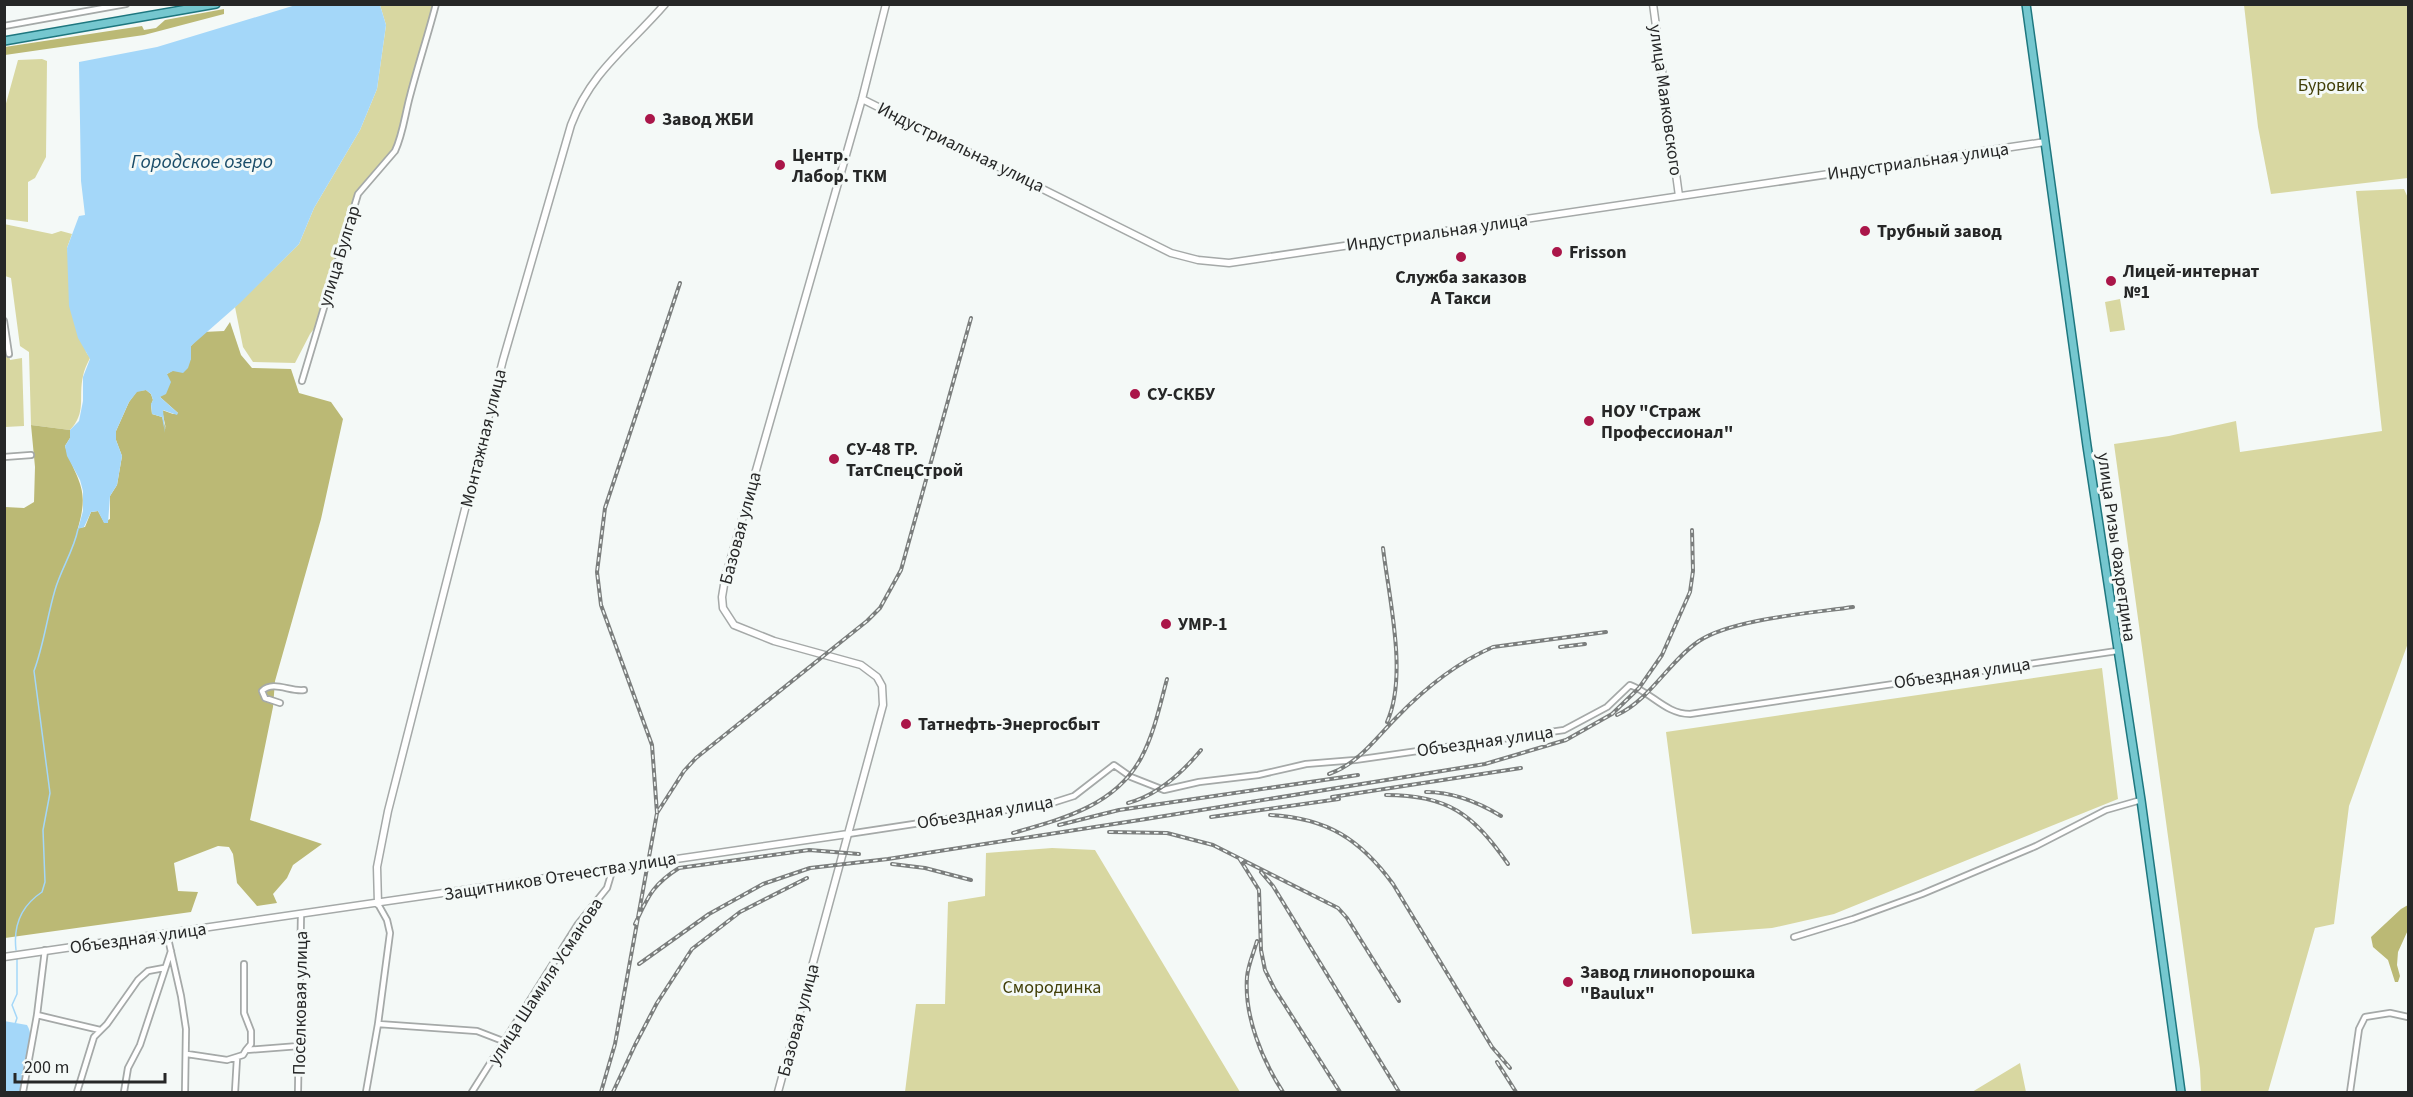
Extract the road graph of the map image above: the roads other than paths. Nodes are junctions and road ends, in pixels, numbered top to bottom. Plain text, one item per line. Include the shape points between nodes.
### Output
1 (126, 4) edge
2 (216, 4) edge
3 (436, 4) edge
4 (665, 4) edge
5 (886, 4) edge
6 (1653, 4) edge
7 (2026, 4) edge
8 (4, 26) edge
9 (4, 41) edge
10 (862, 99) junction
11 (2045, 142) junction
12 (1679, 196) junction
13 (4, 321) edge
14 (9, 354) dead end
15 (302, 381) dead end
16 (30, 454) dead end
17 (4, 457) edge
18 (2117, 651) junction
19 (304, 690) dead end
20 (280, 703) dead end
21 (2141, 800) junction
22 (848, 834) junction
23 (613, 868) junction
24 (378, 904) junction
25 (301, 914) junction
26 (271, 919) joint
27 (167, 934) junction
28 (1794, 936) dead end
29 (45, 950) junction
30 (171, 951) junction
31 (4, 957) edge
32 (244, 964) dead end
33 (164, 968) junction
34 (37, 1015) junction
35 (2409, 1017) edge
36 (378, 1024) junction
37 (100, 1030) junction
38 (503, 1041) junction
39 (299, 1046) junction
40 (246, 1050) junction
41 (187, 1054) junction
42 (237, 1058) junction
43 (23, 1092) edge
44 (77, 1092) edge
45 (124, 1092) edge
46 (185, 1092) edge
47 (235, 1092) edge
48 (298, 1092) edge
49 (366, 1092) edge
50 (472, 1092) edge
51 (778, 1092) edge
52 (2181, 1092) edge
53 (2350, 1092) edge

1 - 8 street
2 - 9 main road
3 - 15 street, улица Булгар via 399,142 358,194
4 - 24 street, Монтажная улица via 599,74 579,103 571,125 503,360 388,811 377,867
5 - 10 street, Базовая улица
6 - 12 street, улица Маяковского
7 - 11 main road, улица Ризы Фахретдина
10 - 12 street, Индустриальная улица via 1171,253 1198,260 1229,263
10 - 22 street, Базовая улица via 722,597 723,608 736,626 774,641 861,665 882,686 883,705
11 - 12 street, Индустриальная улица
11 - 18 main road, улица Ризы Фахретдина
13 - 14 street
16 - 17 street
18 - 21 main road, улица Ризы Фахретдина
18 - 22 street, Объездная улица via 1690,714 1677,714 1630,685 1607,707 1564,730 1306,764 1164,790 1131,777 1114,765 1074,796 1052,803
19 - 20 street via 271,686 262,691 265,698
21 - 28 street via 2106,810 2036,846 1922,894
21 - 52 main road, улица Ризы Фахретдина
22 - 23 street, Защитников Отечества улица
22 - 51 street, Базовая улица
23 - 24 street, Защитников Отечества улица
23 - 38 street, улица Шамиля Усманова via 607,888 578,924
24 - 25 street, Защитников Отечества улица
24 - 36 street via 390,933
25 - 26 street, Защитников Отечества улица
25 - 39 street, Поселковая улица
26 - 27 street, Объездная улица
27 - 29 street, Объездная улица
27 - 30 street
29 - 31 street, Объездная улица
29 - 34 street
30 - 33 street
30 - 41 street
32 - 40 street via 244,1013 251,1037
33 - 37 street via 148,971 138,980
33 - 45 street via 140,1045 128,1068
34 - 37 street
34 - 43 street
35 - 53 street via 2390,1013 2364,1017 2358,1029
36 - 38 street via 477,1031
36 - 49 street
37 - 44 street via 89,1047
38 - 50 street, улица Шамиля Усманова
39 - 40 street
39 - 48 street, Поселковая улица
40 - 42 street
41 - 42 street
41 - 46 street
42 - 47 street

